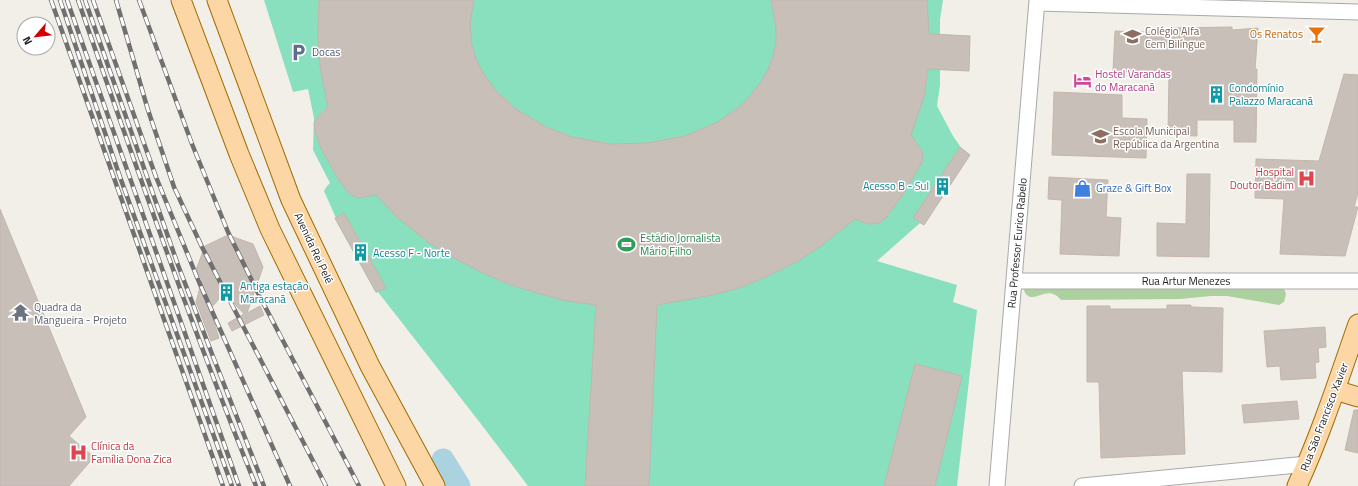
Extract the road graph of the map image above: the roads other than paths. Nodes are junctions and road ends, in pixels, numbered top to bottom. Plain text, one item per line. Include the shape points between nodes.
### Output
1 (181, 0) edge
2 (217, 0) edge
3 (1037, 1) edge
4 (1358, 12) edge
5 (1014, 281) junction
6 (1358, 281) edge
7 (1358, 324) edge
8 (324, 339) junction
9 (362, 351) junction
10 (1335, 390) junction
11 (1358, 397) edge
12 (1307, 464) junction
13 (396, 486) edge
14 (435, 486) edge
15 (997, 486) edge
16 (1082, 486) edge
17 (1297, 486) edge

1 - 8 main road via 270,229
2 - 9 main road, Avenida Rei Pelé via 291,200
3 - 4 street
3 - 5 street, Rua Professor Eurico Rabelo
5 - 6 street, Rua Artur Menezes
5 - 15 street, Rua Professor Eurico Rabelo
7 - 10 main road, Rua São Francisco Xavier
8 - 9 main road
8 - 13 main road
9 - 14 main road, Avenida Rei Pelé
10 - 11 main road
10 - 12 main road, Rua São Francisco Xavier
12 - 16 street
12 - 17 main road, Rua São Francisco Xavier

